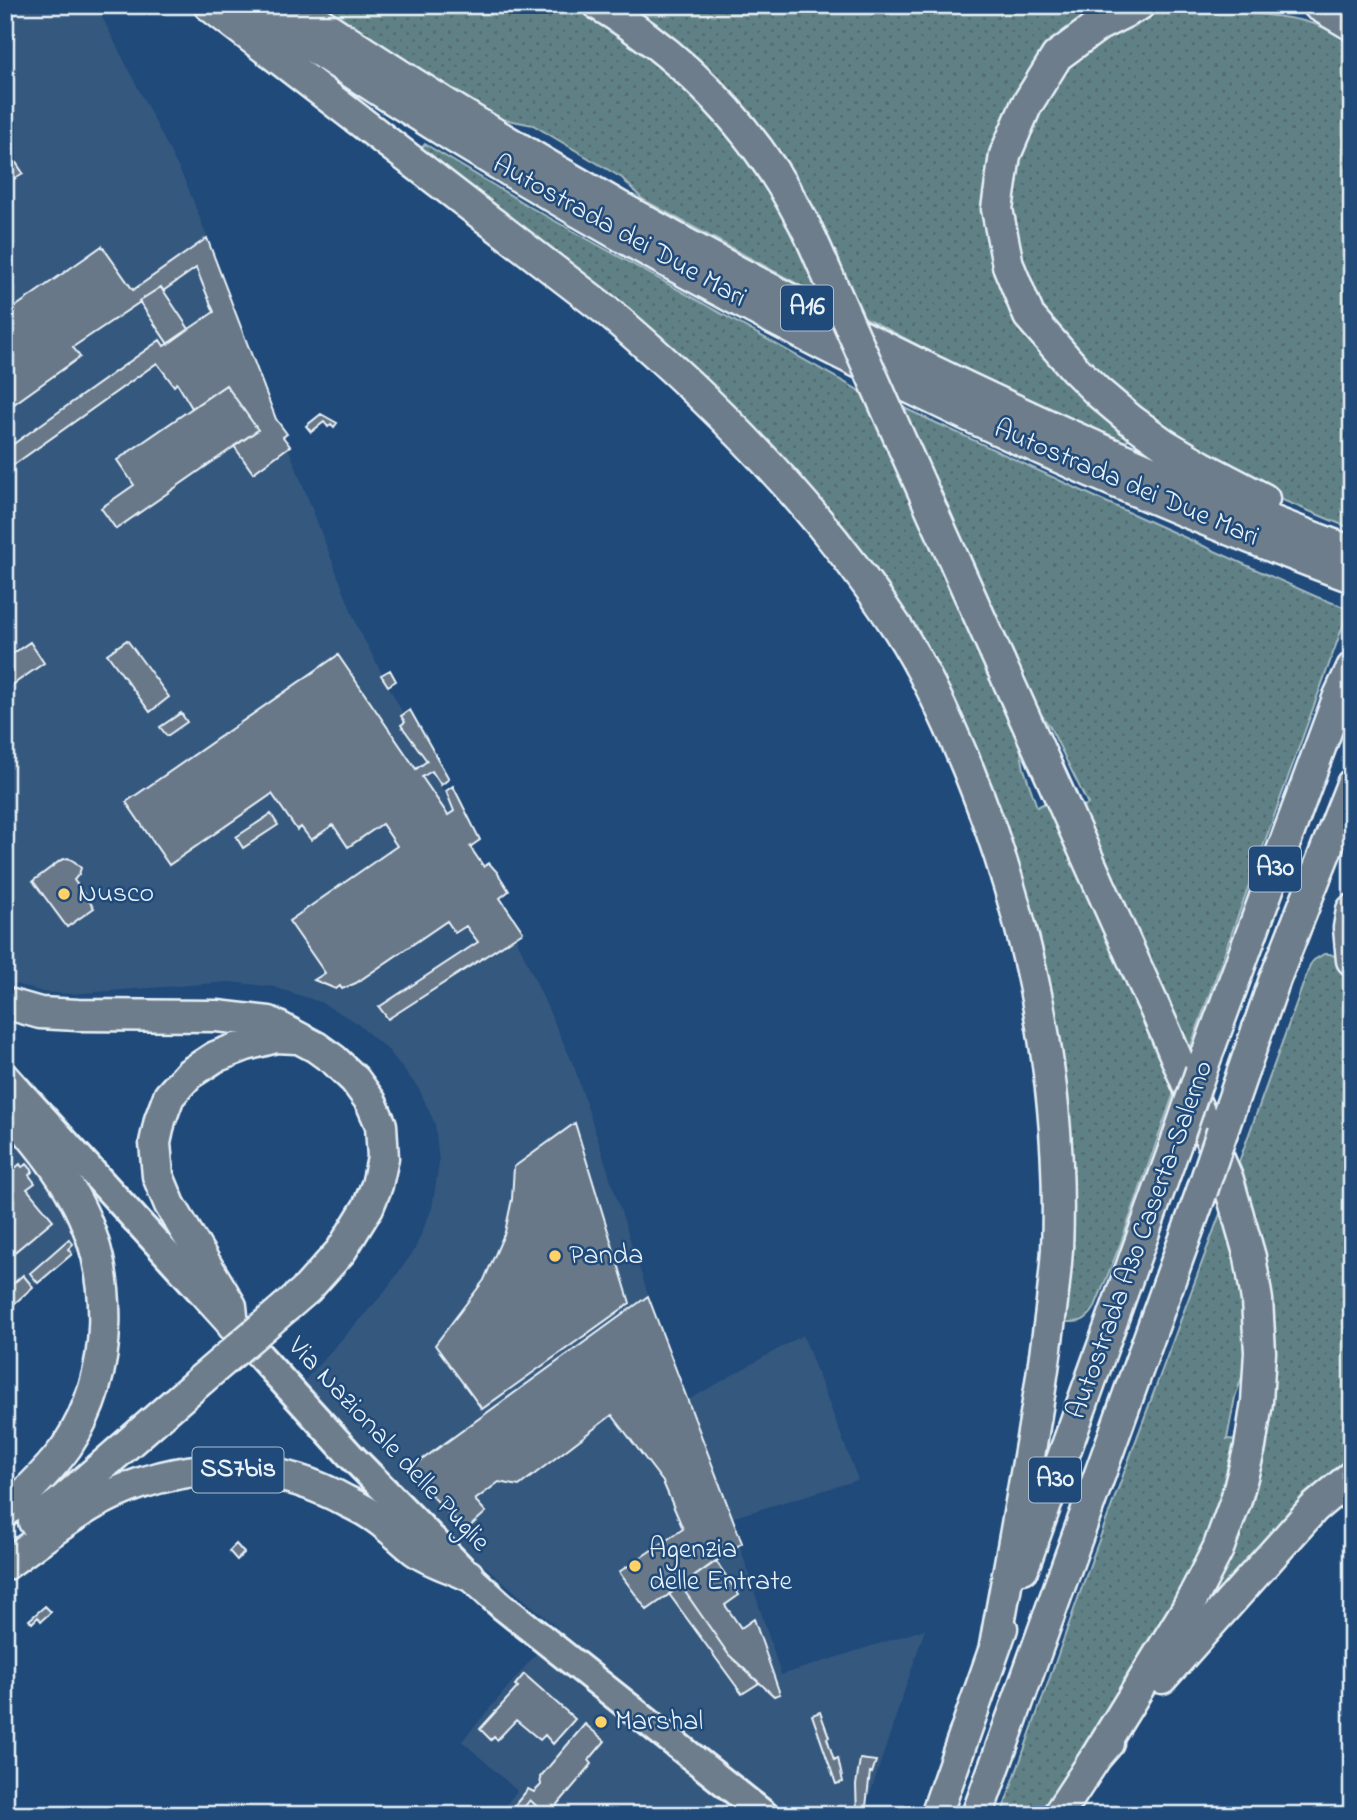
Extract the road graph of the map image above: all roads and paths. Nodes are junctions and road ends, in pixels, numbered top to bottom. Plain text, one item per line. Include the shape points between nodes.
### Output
1 (209, 5) edge
2 (250, 5) edge
3 (293, 5) edge
4 (599, 5) edge
5 (1139, 5) edge
6 (1318, 5) edge
7 (1352, 25) edge
8 (1059, 457) junction
9 (1352, 534) edge
10 (1352, 552) edge
11 (1352, 577) edge
12 (1352, 595) edge
13 (1352, 668) edge
14 (1352, 784) edge
15 (1352, 910) edge
16 (1352, 960) edge
17 (5, 1003) edge
18 (296, 1038) junction
19 (5, 1076) edge
20 (5, 1103) edge
21 (233, 1326) junction
22 (1352, 1476) edge
23 (60, 1503) junction
24 (5, 1512) edge
25 (5, 1545) edge
26 (5, 1565) edge
27 (468, 1575) junction
28 (995, 1646) junction
29 (1096, 1757) junction
30 (765, 1815) edge
31 (936, 1815) edge
32 (977, 1815) edge
33 (1058, 1815) edge

1 - 28 highway via 607,311 695,389 826,531 899,631 930,686 1001,854 1041,1015 1052,1097 1056,1251 1048,1335
2 - 8 highway, Autostrada dei Due Mari / A16 via 432,123 639,246 864,364
3 - 10 highway, Autostrada dei Due Mari / A16 via 541,162 761,285 1067,435
4 - 29 highway, bridge via 678,62 730,113 802,218 1165,1031 1228,1180 1250,1257 1260,1352 1250,1447 1236,1500 1218,1549 1187,1609
5 - 9 highway via 1099,25 1057,56 1026,106 1005,155 997,209 1008,265 1028,316 1099,393 1164,444 1256,495
6 - 7 highway
8 - 11 highway, Autostrada dei Due Mari / A16
8 - 12 highway
13 - 28 highway, Autostrada A30 Caserta-Salerno / A30, bridge via 1201,1071
14 - 32 highway, Autostrada A30 Caserta-Salerno / A30, bridge via 1275,979
15 - 16 highway
17 - 18 highway, SS7bis via 40,1013 78,1016 217,1016 269,1023
18 - 21 highway, SS7bis via 276,1037 215,1057 189,1074 169,1097 160,1119 155,1143 158,1176 170,1205 231,1306
18 - 23 highway, SS7bis, bridge via 316,1047 355,1080 381,1125 383,1158 368,1207 307,1289
19 - 21 main road, Via Nazionale delle Puglie / SS7bis
20 - 24 highway via 75,1199 98,1262 105,1320 93,1392 81,1421 41,1477
21 - 27 main road, Via Nazionale delle Puglie / SS7bis
22 - 29 highway via 1314,1508
23 - 25 highway, SS7bis
23 - 26 highway, SS7bis
26 - 27 highway, SS7bis via 95,1503 132,1486 219,1468 260,1471 307,1483 383,1522 417,1552
27 - 30 main road, Via Nazionale delle Puglie / SS7bis
28 - 31 highway, Autostrada A30 Caserta-Salerno / A30
29 - 33 highway

